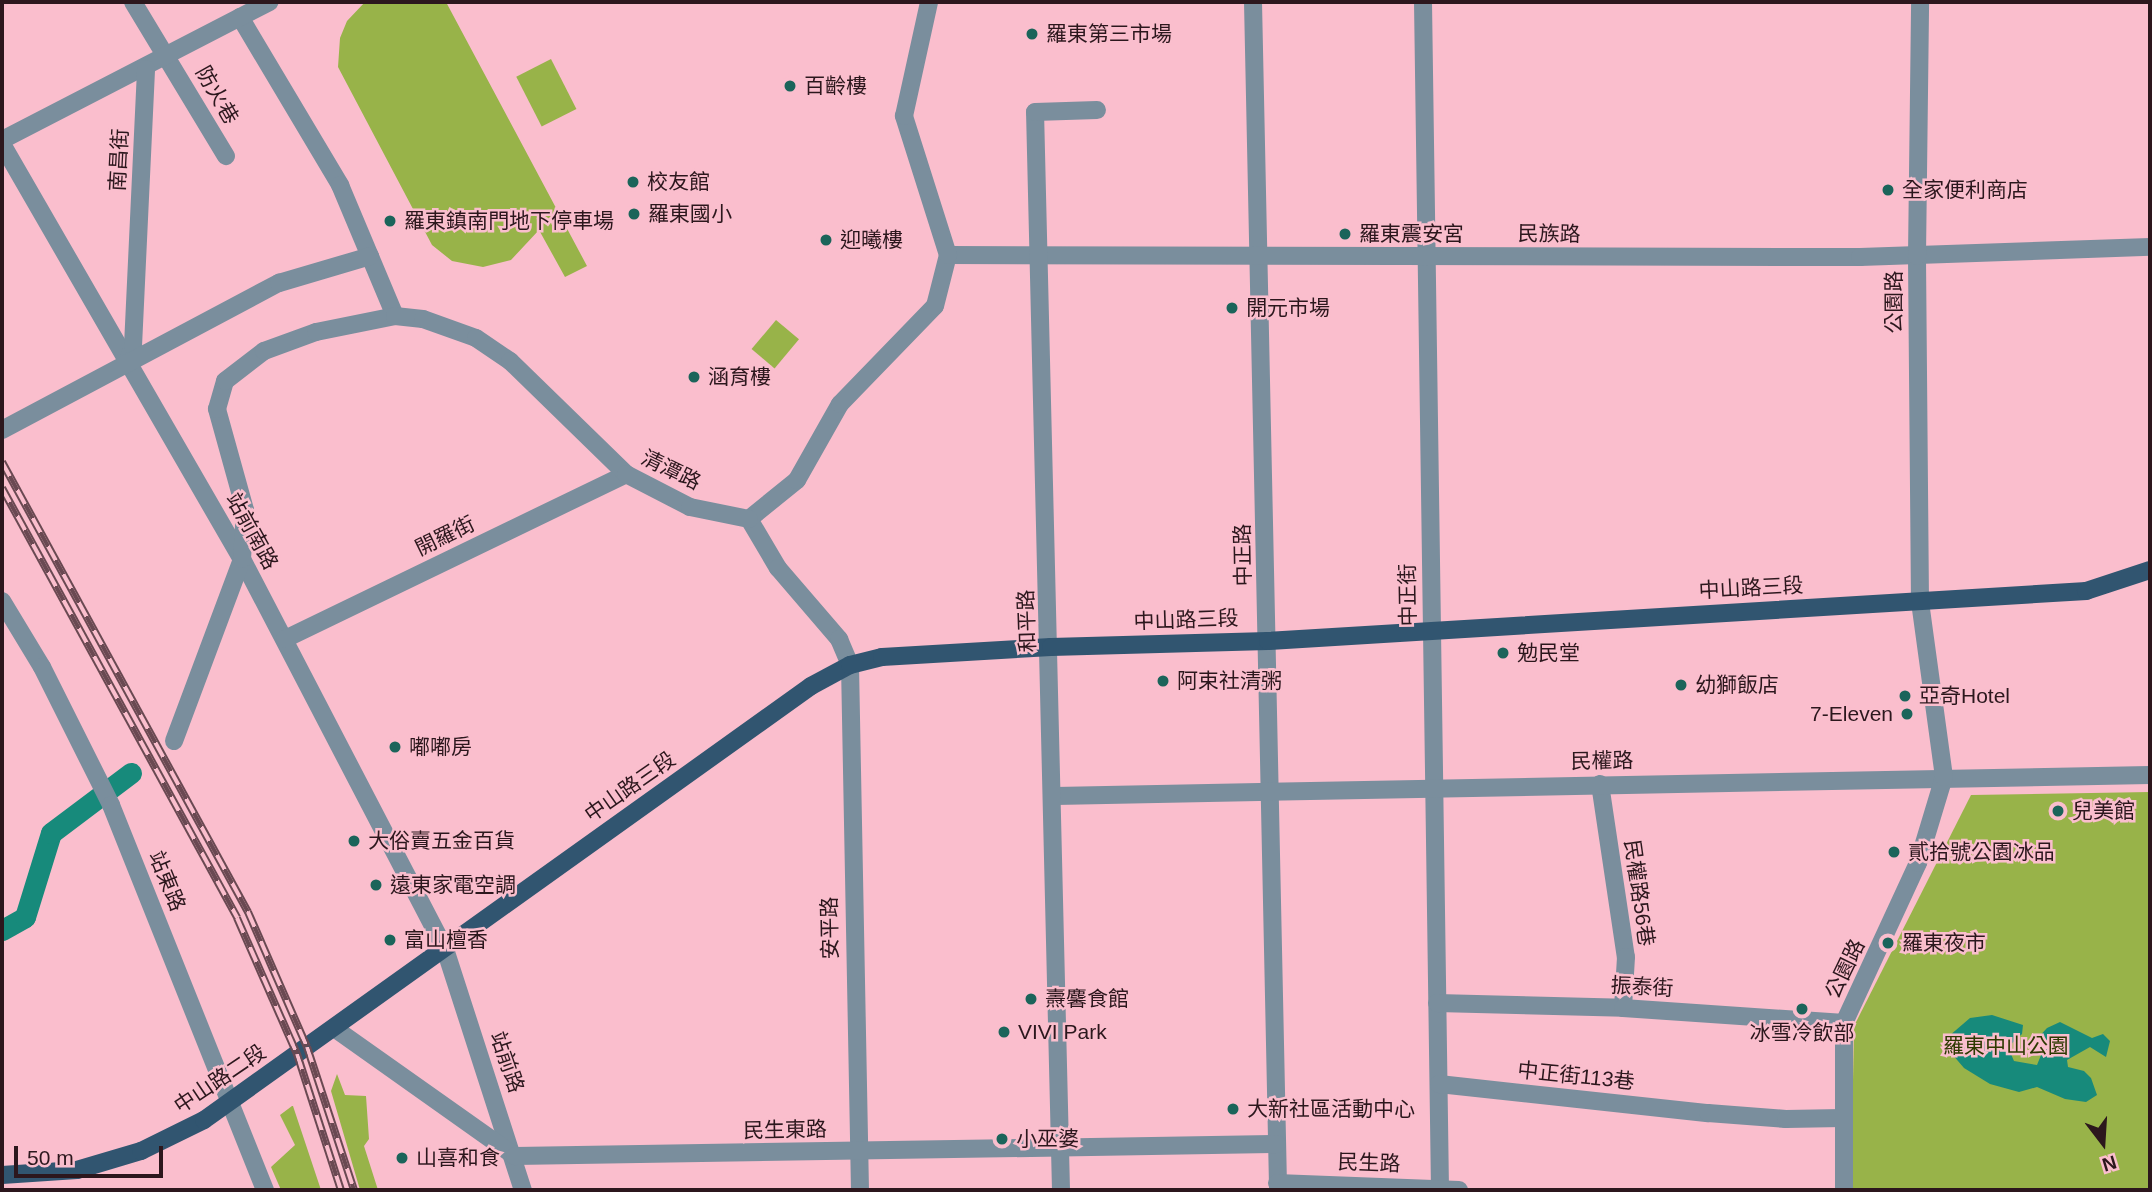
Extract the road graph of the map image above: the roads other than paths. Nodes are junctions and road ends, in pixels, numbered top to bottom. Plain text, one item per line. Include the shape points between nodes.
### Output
1 (133, 2) edge
2 (269, 2) edge
3 (929, 2) edge
4 (1253, 2) edge
5 (1423, 2) edge
6 (1920, 2) edge
7 (240, 18) junction
8 (169, 57) junction
9 (146, 69) junction
10 (1097, 110) dead end
11 (2, 142) edge
12 (226, 156) dead end
13 (2150, 247) edge
14 (1041, 253) junction
15 (948, 255) junction
16 (1423, 255) junction
17 (370, 256) junction
18 (1917, 256) junction
19 (1258, 258) junction
20 (395, 316) junction
21 (128, 360) junction
22 (2, 430) edge
23 (626, 474) junction
24 (749, 519) junction
25 (242, 559) junction
26 (2150, 570) edge
27 (2, 601) edge
28 (1920, 602) junction
29 (1431, 629) junction
30 (285, 639) junction
31 (1268, 641) junction
32 (1051, 647) junction
33 (849, 665) junction
34 (174, 741) dead end
35 (2150, 775) edge
36 (1944, 777) junction
37 (1600, 784) junction
38 (1434, 786) junction
39 (1270, 795) junction
40 (1055, 796) junction
41 (445, 949) junction
42 (1437, 1003) junction
43 (1623, 1008) junction
44 (1843, 1023) junction
45 (334, 1028) junction
46 (1438, 1084) junction
47 (232, 1101) junction
48 (1842, 1118) junction
49 (1277, 1144) junction
50 (1060, 1147) junction
51 (858, 1152) junction
52 (515, 1156) junction
53 (2, 1175) edge
54 (1278, 1186) edge
55 (1440, 1188) junction
56 (265, 1190) edge
57 (523, 1190) edge
58 (860, 1190) edge
59 (1061, 1190) edge
60 (1459, 1190) edge
61 (1844, 1190) edge

1 - 8 street, 防火巷
2 - 7 street
3 - 15 street via 904,116
4 - 19 street, 中正路
5 - 16 street, 中正街
6 - 18 street, 公園路
7 - 8 street
7 - 17 street via 340,185
8 - 9 street
8 - 12 street, 防火巷
9 - 11 street
9 - 21 street, 南昌街
10 - 14 street, 和平路 via 1035,112
11 - 21 street, 站前南路
13 - 18 street, 民族路
14 - 15 street, 民族路
14 - 19 street, 民族路
14 - 32 street, 和平路
15 - 24 street via 935,306 840,404 797,480
16 - 18 street, 民族路
16 - 19 street, 民族路
16 - 29 street, 中正街
17 - 20 street
17 - 21 street via 279,283
18 - 28 street, 公園路
19 - 31 street, 中正路
20 - 23 street, 清潭路 via 423,319 476,338 494,350
20 - 25 street, 清潭路 via 316,332 264,351 225,381 217,409 245,510
21 - 22 street
21 - 25 street, 站前南路
23 - 24 street, 清潭路 via 690,507
23 - 30 street, 開羅街
24 - 33 street via 778,568 839,639
25 - 30 street, 站前南路
25 - 34 street
26 - 28 main road, 中山路三段 via 2086,592
27 - 47 street, 站東路 via 42,667 111,805
28 - 29 main road, 中山路三段
28 - 36 street, 公園路
29 - 31 main road, 中山路三段
29 - 38 street, 中正街
30 - 41 street, 站前南路
31 - 32 main road, 中山路三段
31 - 39 street, 中正路
32 - 33 main road, 中山路三段 via 882,657
32 - 40 street, 和平路
33 - 41 main road, 中山路三段 via 811,686
33 - 51 street, 安平路
35 - 36 street, 民權路
36 - 37 street, 民權路
36 - 44 street, 公園路 via 1917,863
37 - 38 street, 民權路
37 - 43 street, 民權路56巷 via 1626,957
38 - 39 street, 民權路
38 - 42 street, 中正街
39 - 40 street, 民權路
39 - 49 street, 中正路
40 - 50 street, 和平路
41 - 45 main road, 中山路三段
41 - 52 street, 站前路
42 - 43 street, 振泰街
42 - 46 street, 中正街
43 - 44 street, 振泰街
44 - 48 street, 公園路
45 - 47 main road, 中山路二段
45 - 52 street
46 - 48 street, 中正街113巷 via 1708,1113
46 - 55 street, 中正街
47 - 53 main road, 中山路二段 via 169,1140 114,1160 78,1170
47 - 56 street, 站東路
48 - 61 street, 公園路
49 - 50 street, 民生東路
49 - 54 street, 中正路
50 - 51 street, 民生東路
50 - 59 street, 和平路
51 - 52 street, 民生東路
51 - 58 street, 安平路
52 - 57 street, 站前路
54 - 55 street, 民生路
55 - 60 street, 民生路

